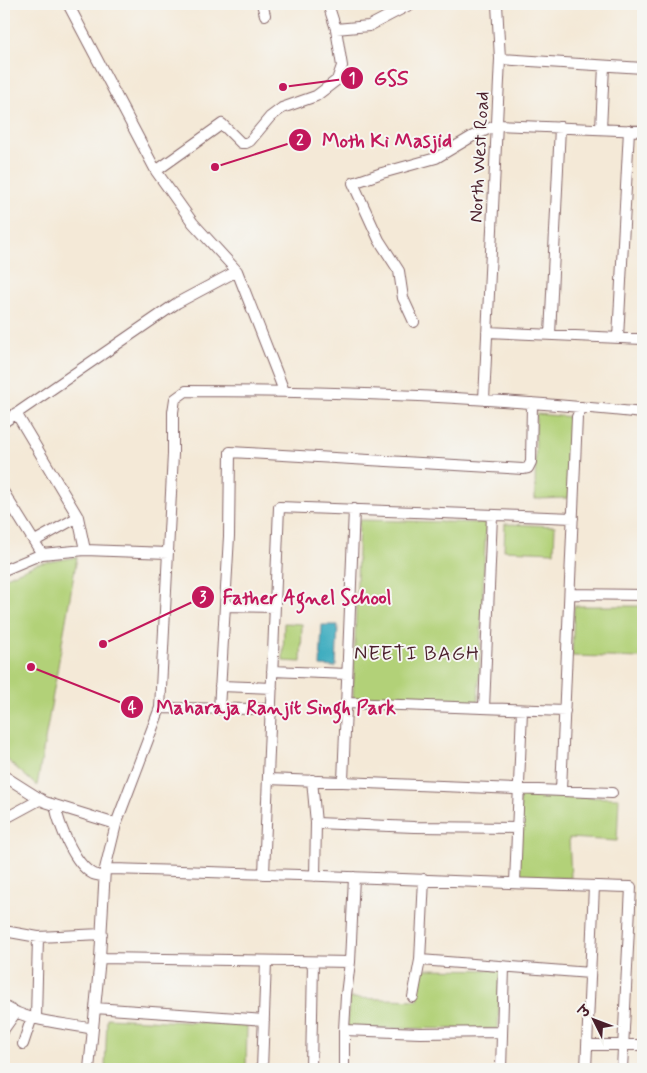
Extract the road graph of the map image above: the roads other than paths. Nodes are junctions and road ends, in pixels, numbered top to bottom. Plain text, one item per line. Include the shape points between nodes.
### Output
1 (68, 4) edge
2 (262, 4) edge
3 (328, 4) edge
4 (411, 4) edge
5 (497, 4) edge
6 (265, 14) dead end
7 (336, 29) junction
8 (500, 59) junction
9 (604, 66) junction
10 (643, 68) edge
11 (497, 125) junction
12 (560, 128) junction
13 (601, 129) junction
14 (630, 130) junction
15 (643, 131) edge
16 (156, 171) junction
17 (237, 271) junction
18 (414, 322) dead end
19 (487, 332) junction
20 (550, 335) junction
21 (618, 338) junction
22 (643, 339) edge
23 (284, 391) junction
24 (484, 400) junction
25 (532, 403) junction
26 (582, 406) junction
27 (16, 413) junction
28 (643, 413) edge
29 (4, 422) edge
30 (4, 493) edge
31 (354, 510) junction
32 (492, 515) junction
33 (78, 517) junction
34 (573, 518) junction
35 (35, 541) junction
36 (85, 550) junction
37 (168, 553) junction
38 (42, 554) junction
39 (4, 570) edge
40 (570, 594) junction
41 (643, 595) edge
42 (225, 606) junction
43 (275, 607) junction
44 (272, 672) junction
45 (347, 674) junction
46 (220, 686) junction
47 (272, 688) junction
48 (346, 703) junction
49 (160, 708) junction
50 (484, 708) junction
51 (219, 709) junction
52 (271, 709) junction
53 (522, 710) junction
54 (565, 711) junction
55 (4, 776) edge
56 (268, 779) junction
57 (312, 780) junction
58 (343, 781) junction
59 (519, 788) junction
60 (561, 790) junction
61 (612, 793) dead end
62 (40, 799) junction
63 (55, 805) junction
64 (4, 819) edge
65 (316, 823) junction
66 (116, 824) junction
67 (517, 828) junction
68 (104, 873) junction
69 (264, 874) junction
70 (315, 876) junction
71 (354, 877) junction
72 (424, 879) junction
73 (514, 883) junction
74 (594, 886) junction
75 (4, 931) edge
76 (102, 934) junction
77 (38, 936) junction
78 (100, 958) junction
79 (420, 960) junction
80 (266, 961) junction
81 (313, 962) junction
82 (350, 962) junction
83 (504, 967) junction
84 (590, 973) junction
85 (413, 997) dead end
86 (4, 1006) edge
87 (95, 1008) junction
88 (16, 1012) junction
89 (34, 1017) junction
90 (264, 1020) junction
91 (4, 1029) edge
92 (93, 1029) junction
93 (344, 1030) junction
94 (502, 1032) junction
95 (23, 1044) dead end
96 (587, 1044) junction
97 (622, 1045) junction
98 (643, 1045) edge
99 (89, 1069) edge
100 (262, 1069) edge
101 (311, 1069) edge
102 (344, 1069) edge
103 (501, 1069) edge
104 (586, 1069) edge
105 (622, 1069) edge

1 - 16 street
2 - 6 street
3 - 7 street
4 - 7 street via 369,26
5 - 8 street, North West Road
7 - 16 street via 342,66 337,80 322,93 282,108 246,143 241,143 226,126 218,125
8 - 9 street
8 - 11 street, North West Road
9 - 10 street
9 - 13 street
11 - 12 street
11 - 18 street via 436,158 353,183 379,240 399,271 403,298
11 - 19 street, North West Road
12 - 13 street
12 - 20 street
13 - 14 street
14 - 15 street
14 - 21 street
16 - 17 street via 193,223
17 - 23 street
17 - 27 street via 177,303
19 - 20 street
19 - 24 street, North West Road
20 - 21 street
21 - 22 street
23 - 24 street
23 - 37 street via 186,391 175,399
24 - 25 street
25 - 26 street
25 - 42 street via 531,462 528,468 522,469 230,452
26 - 28 street
26 - 34 street via 577,418
27 - 29 street
27 - 33 street
30 - 35 street
31 - 32 street
31 - 43 street via 279,507
31 - 45 street
32 - 34 street
32 - 50 street
33 - 35 street
33 - 36 street
34 - 40 street
35 - 38 street
36 - 37 street
36 - 38 street
37 - 49 street
38 - 39 street
40 - 41 street
40 - 54 street
42 - 43 street
42 - 46 street
43 - 44 street
44 - 45 street
44 - 47 street
45 - 48 street
46 - 47 street
46 - 51 street
47 - 52 street
48 - 50 street
48 - 58 street
49 - 51 street
49 - 66 street
50 - 53 street
51 - 52 street
52 - 56 street
53 - 54 street
53 - 59 street
54 - 60 street
55 - 62 street
56 - 57 street
56 - 69 street
57 - 58 street
57 - 65 street
58 - 59 street
59 - 60 street
59 - 67 street
60 - 61 street
62 - 63 street
62 - 64 street
63 - 66 street
63 - 68 street via 76,858 94,874
65 - 67 street via 414,828
65 - 70 street
66 - 68 street
67 - 73 street
68 - 69 street
68 - 76 street
69 - 70 street
70 - 71 street
71 - 72 street
71 - 82 street
72 - 73 street
72 - 79 street
73 - 74 street
74 - 84 street
74 - 97 street via 631,887
75 - 77 street
76 - 77 street
76 - 78 street
77 - 89 street
78 - 80 street
78 - 87 street
79 - 83 street
79 - 85 street
80 - 81 street
80 - 90 street
81 - 82 street
81 - 101 street
82 - 93 street
83 - 84 street
83 - 94 street
84 - 96 street
86 - 88 street
87 - 90 street
87 - 92 street
88 - 89 street
88 - 91 street
89 - 92 street
89 - 95 street
90 - 100 street
92 - 99 street
93 - 94 street
93 - 102 street
94 - 103 street
96 - 97 street
96 - 104 street
97 - 98 street
97 - 105 street

